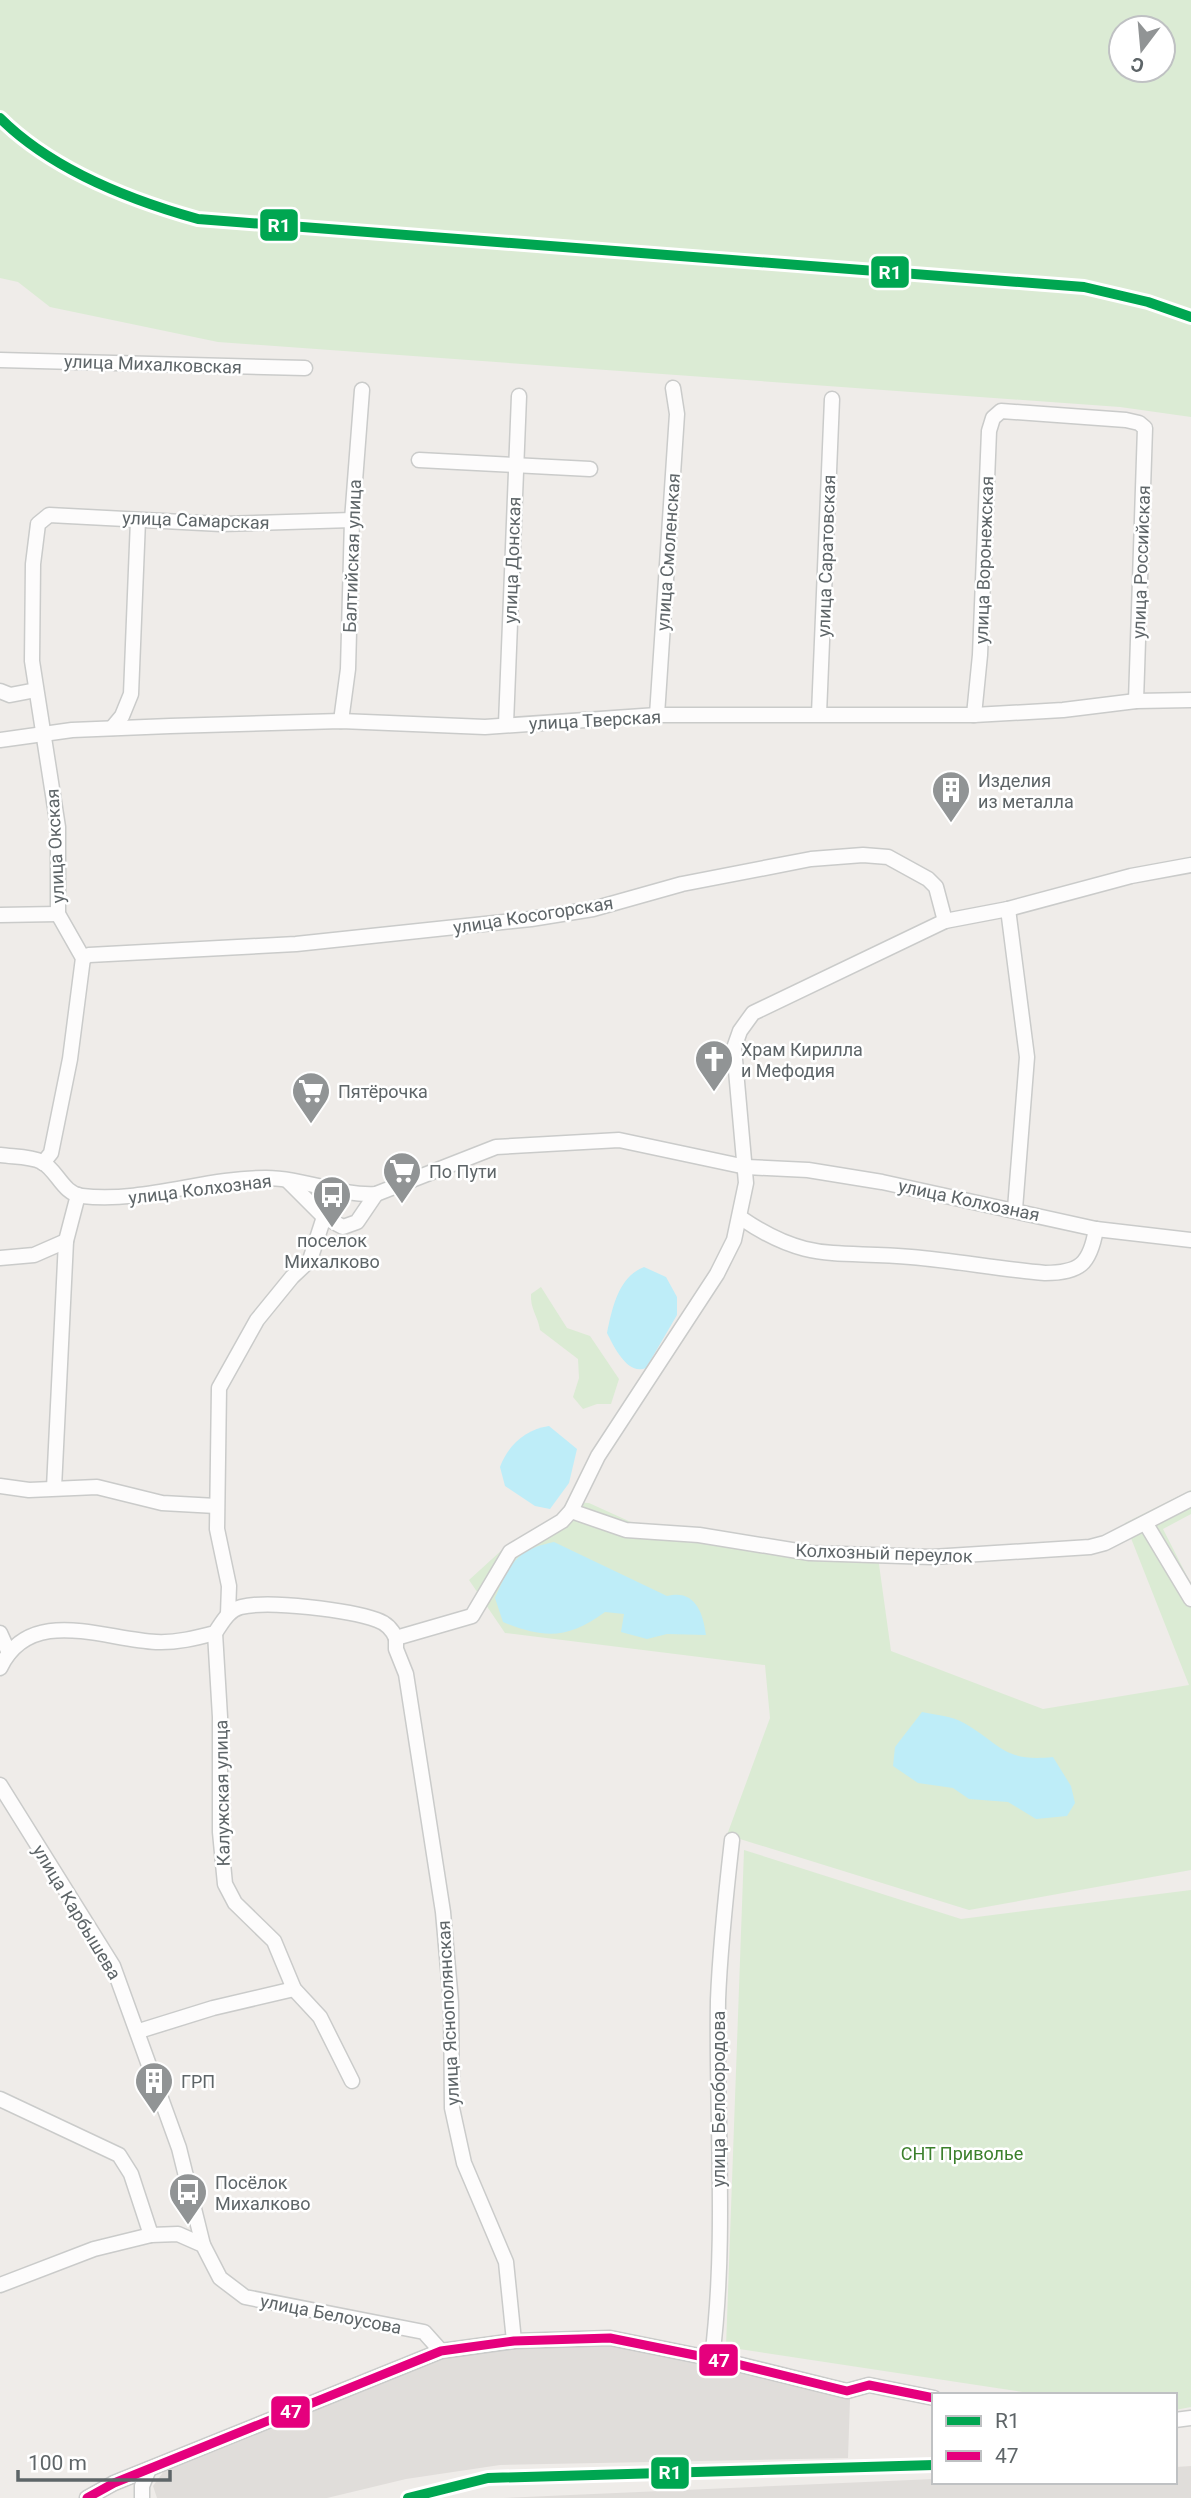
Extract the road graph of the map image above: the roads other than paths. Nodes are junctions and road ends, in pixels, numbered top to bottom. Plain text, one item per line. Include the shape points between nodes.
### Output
1 (0, 360) edge
2 (305, 368) dead end
3 (673, 388) dead end
4 (362, 390) dead end
5 (519, 396) dead end
6 (832, 399) dead end
7 (1003, 411) joint
8 (419, 460) dead end
9 (515, 467) junction
10 (590, 469) dead end
11 (41, 520) joint
12 (138, 520) junction
13 (352, 520) junction
14 (36, 690) junction
15 (0, 691) edge
16 (1191, 700) edge
17 (1136, 701) junction
18 (819, 713) junction
19 (657, 715) junction
20 (974, 715) junction
21 (341, 721) junction
22 (506, 724) junction
23 (112, 728) junction
24 (44, 733) junction
25 (0, 740) edge
26 (1191, 865) edge
27 (1008, 909) junction
28 (58, 914) junction
29 (0, 915) edge
30 (945, 921) junction
31 (83, 958) junction
32 (0, 1155) edge
33 (43, 1163) junction
34 (746, 1167) junction
35 (288, 1181) junction
36 (376, 1194) junction
37 (78, 1195) junction
38 (1014, 1209) junction
39 (741, 1217) junction
40 (322, 1220) junction
41 (1096, 1229) junction
42 (1191, 1240) edge
43 (66, 1241) junction
44 (0, 1258) edge
45 (0, 1486) edge
46 (54, 1488) junction
47 (1191, 1499) edge
48 (216, 1506) junction
49 (571, 1511) junction
50 (1146, 1524) junction
51 (1191, 1599) edge
52 (228, 1614) junction
53 (0, 1633) edge
54 (215, 1633) junction
55 (396, 1637) junction
56 (9, 1653) junction
57 (0, 1668) edge
58 (0, 1785) edge
59 (732, 1840) dead end
60 (294, 1989) junction
61 (139, 2031) junction
62 (352, 2081) dead end
63 (0, 2099) edge
64 (151, 2235) junction
65 (203, 2245) junction
66 (0, 2285) edge
67 (514, 2341) junction
68 (441, 2351) junction
69 (712, 2358) junction
70 (932, 2398) edge
71 (149, 2469) junction
72 (87, 2498) edge
73 (142, 2498) edge

1 - 2 street, улица Михалковская
3 - 19 street, улица Смоленская via 677,414
4 - 13 street, Балтийская улица
5 - 9 street, улица Донская
6 - 18 street, улица Саратовская
7 - 17 street, улица Российская via 1142,424 1145,429
7 - 20 street, улица Воронежская via 993,418 989,431 981,655
8 - 9 street
9 - 10 street
9 - 22 street, улица Донская
11 - 12 street, улица Самарская via 47,515
11 - 14 street, улица Окская via 33,565
12 - 13 street, улица Самарская via 248,524
12 - 23 street via 131,694
13 - 21 street, Балтийская улица via 348,670
14 - 15 street via 10,695
14 - 24 street, улица Окская
16 - 17 street, улица Тверская
17 - 20 street, улица Тверская
18 - 19 street, улица Тверская
18 - 20 street, улица Тверская
19 - 22 street, улица Тверская
21 - 22 street, улица Тверская
21 - 23 street, улица Тверская
23 - 24 street, улица Тверская
24 - 25 street, улица Тверская
24 - 28 street, улица Окская via 58,827
26 - 27 street
27 - 30 street
27 - 38 street via 1027,1058
28 - 29 street
28 - 31 street, улица Окская
30 - 31 street, улица Косогорская via 936,887 928,879 888,857 863,855 811,859 531,919 296,944
30 - 34 street via 756,1011 737,1037 734,1062
31 - 33 street via 70,1059 51,1153
32 - 33 street
33 - 37 street
34 - 36 street, улица Колхозная via 619,1140 496,1147
34 - 38 street, улица Колхозная via 817,1171
34 - 39 street
35 - 36 street, улица Колхозная via 332,1192
35 - 37 street, улица Колхозная via 256,1178 122,1198
35 - 40 street
36 - 40 street via 354,1229
37 - 43 street
38 - 41 street, улица Колхозная
39 - 41 street via 805,1251 1045,1272 1080,1267 1094,1244
39 - 49 street via 717,1274 598,1456
40 - 48 street via 310,1260 257,1320 219,1388
41 - 42 street, улица Колхозная
43 - 44 street via 34,1255
43 - 46 street
45 - 46 street
46 - 48 street via 97,1487 162,1503
47 - 50 street, Колхозный переулок
48 - 52 street via 229,1586
49 - 50 street, Колхозный переулок via 626,1530 699,1535 789,1551 884,1556 983,1556 1090,1547
49 - 55 street via 506,1556 472,1616
50 - 51 street
52 - 54 street
52 - 55 street via 243,1606 333,1612 379,1621
53 - 56 street
54 - 56 street via 156,1642 43,1631 26,1636
54 - 60 street, Калужская улица via 223,1878 235,1903 274,1941
55 - 67 street, улица Яснополянская via 406,1674 443,1912 451,2002 452,2108 464,2163 506,2262
56 - 57 street
58 - 61 street, улица Карбышева via 113,1966
59 - 69 street, улица Белобородова via 718,2000 720,2298
60 - 61 street
60 - 62 street, Калужская улица via 320,2017
61 - 65 street, улица Карбышева via 179,2148
63 - 64 street via 119,2155 129,2170
64 - 65 street via 178,2234
64 - 66 street via 94,2249
65 - 68 street, улица Белоусова via 220,2278 245,2297 424,2332
67 - 68 street
67 - 69 street via 610,2338
68 - 71 street
69 - 70 street via 847,2391 869,2385
71 - 72 street
71 - 73 street

